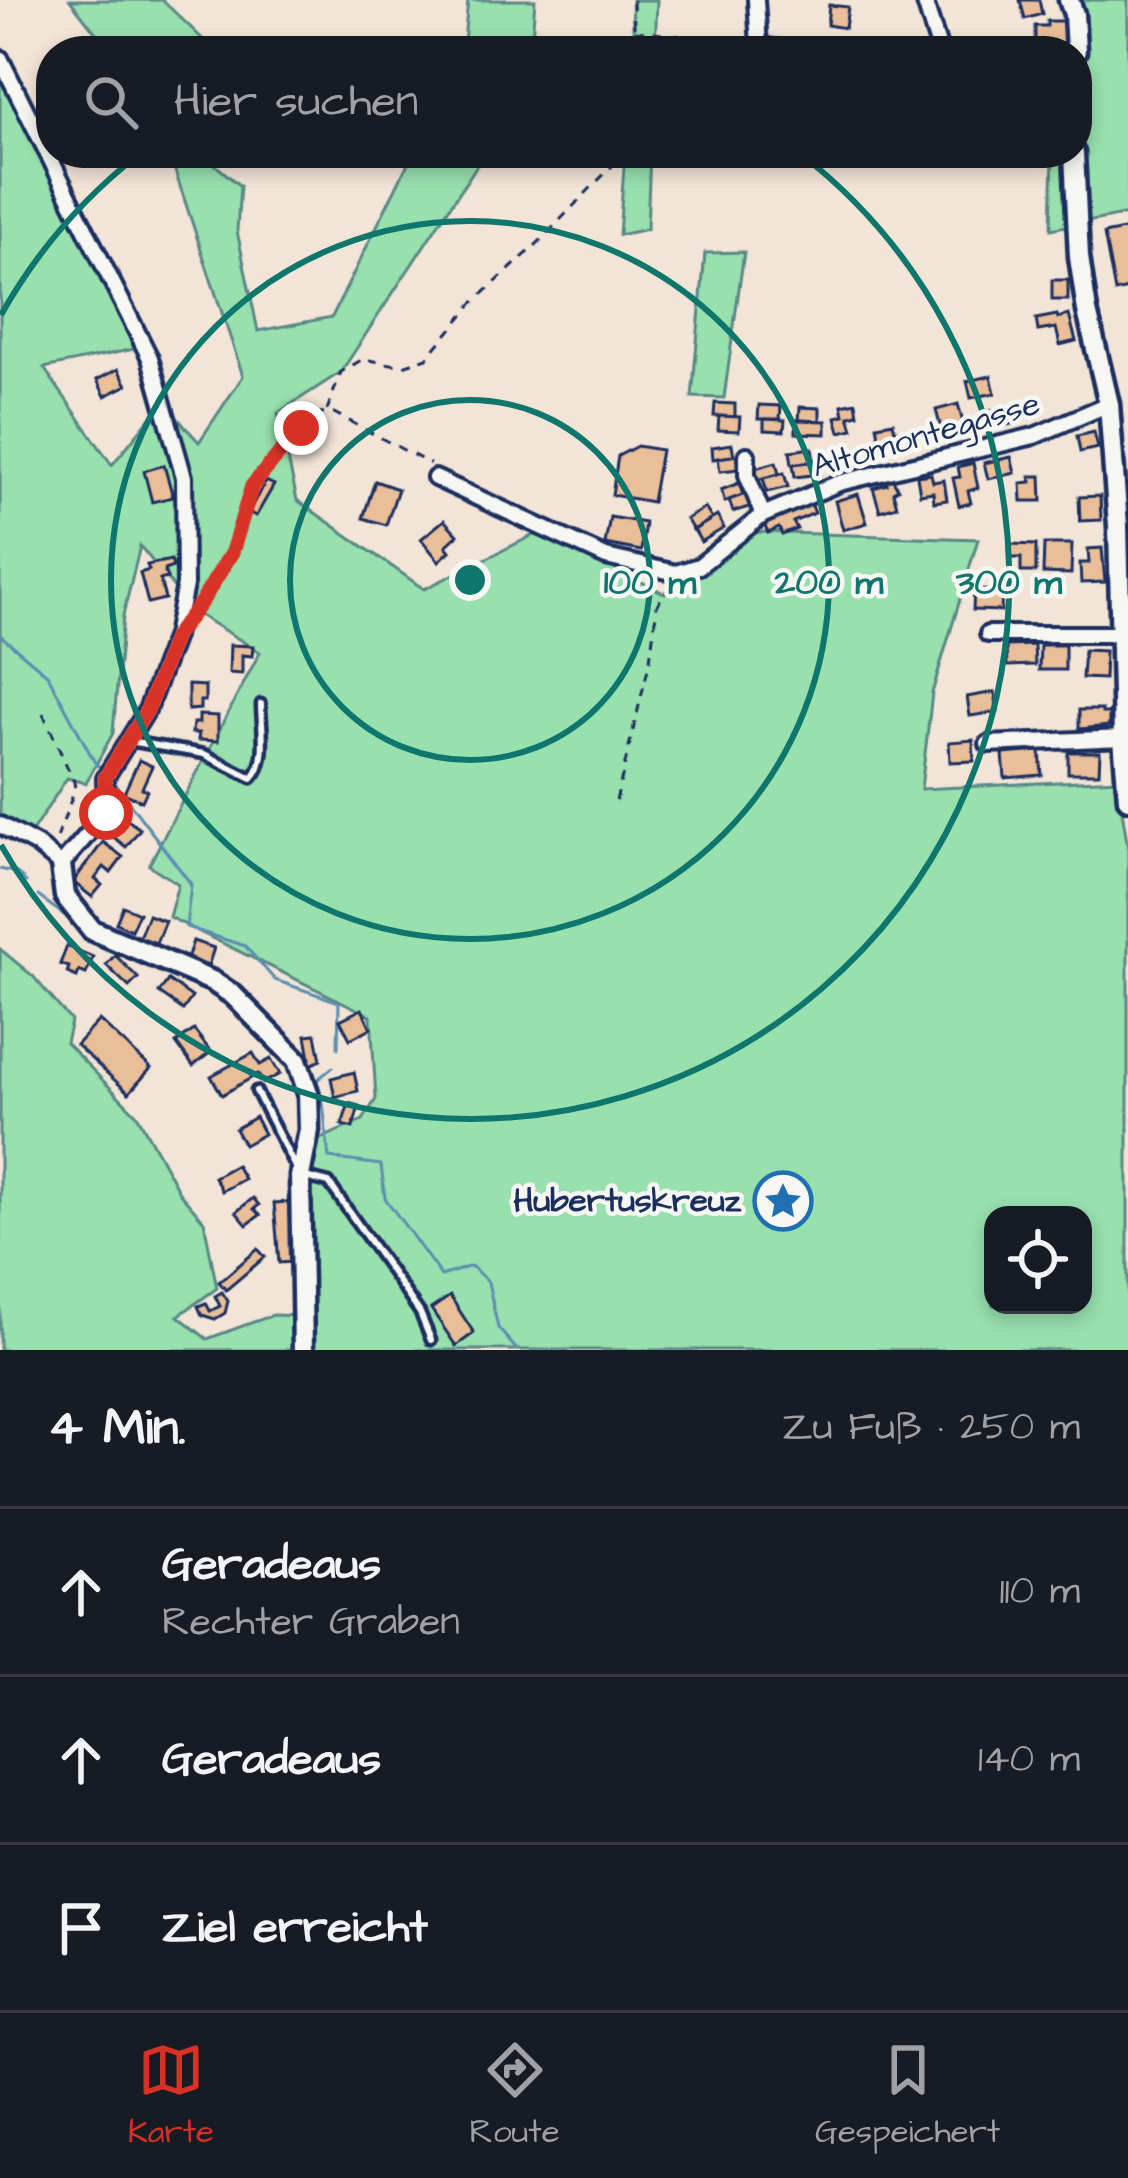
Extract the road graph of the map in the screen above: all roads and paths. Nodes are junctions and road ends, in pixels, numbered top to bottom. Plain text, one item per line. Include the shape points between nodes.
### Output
1 (633, 0) edge
2 (756, 0) edge
3 (924, 0) edge
4 (1069, 0) edge
5 (635, 31) junction
6 (635, 36) edge
7 (679, 36) edge
8 (758, 36) edge
9 (935, 36) edge
10 (1075, 36) edge
11 (0, 58) edge
12 (36, 130) edge
13 (55, 168) edge
14 (610, 168) edge
15 (1075, 168) edge
16 (1109, 404) junction
17 (326, 413) junction
18 (747, 455) dead end
19 (434, 478) joint
20 (763, 515) junction
21 (1123, 525) edge
22 (699, 566) junction
23 (194, 612) dead end
24 (988, 634) dead end
25 (1122, 634) junction
26 (261, 704) dead end
27 (43, 712) dead end
28 (1125, 729) edge
29 (125, 741) junction
30 (988, 744) dead end
31 (1128, 799) edge
32 (616, 801) dead end
33 (0, 825) edge
34 (61, 865) junction
35 (256, 1091) dead end
36 (300, 1176) junction
37 (430, 1340) dead end
38 (303, 1350) edge

1 - 5 path
2 - 8 street
3 - 9 street
4 - 10 street
5 - 6 path
5 - 7 path
11 - 12 street
13 - 29 street via 150,358 184,477 185,585 175,636 147,710
14 - 17 path via 427,358 404,366 363,358 341,372
15 - 16 street via 1079,257
16 - 20 street, Altomontegasse via 1034,436 839,483
16 - 21 street
17 - 19 path via 443,471
17 - 23 path via 301,428 252,486 232,552
18 - 20 street
19 - 22 street via 606,557 676,573
20 - 22 street, Altomontegasse
21 - 25 street
22 - 32 path via 657,606
24 - 25 street
25 - 28 street
26 - 29 lane via 262,762 252,778 204,754
27 - 34 path via 75,790 54,849
28 - 30 street
28 - 31 street
29 - 34 street via 105,778 106,813
33 - 34 street
34 - 36 street via 65,896 92,930 233,994 296,1060 308,1093
35 - 36 lane
36 - 37 lane via 329,1183 420,1313
36 - 38 street

